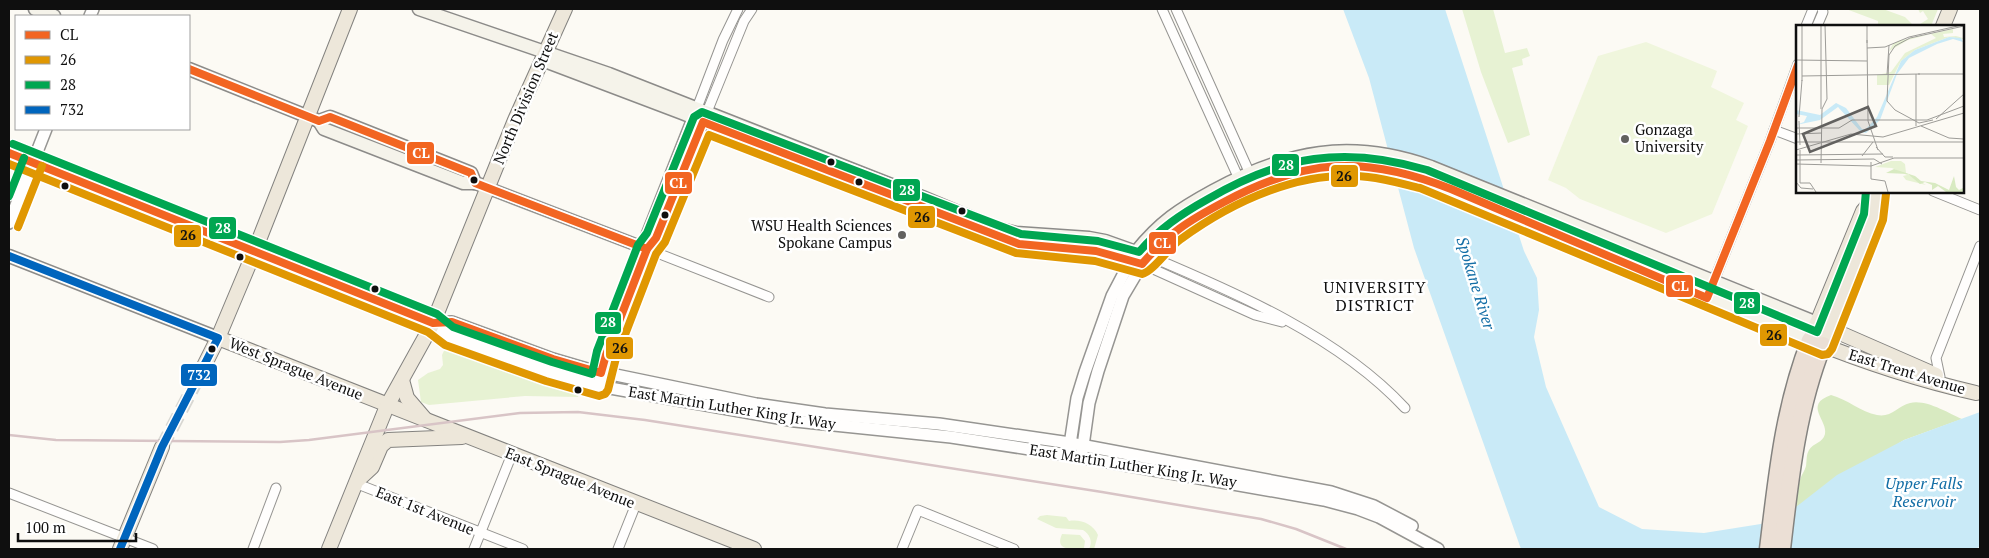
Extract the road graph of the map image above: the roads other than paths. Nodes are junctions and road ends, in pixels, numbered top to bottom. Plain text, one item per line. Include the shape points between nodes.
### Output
1 (36, 9) edge
2 (350, 9) edge
3 (419, 9) edge
4 (565, 9) edge
5 (738, 9) edge
6 (752, 9) edge
7 (1162, 9) edge
8 (1176, 9) edge
9 (1813, 9) edge
10 (1822, 9) edge
11 (1950, 9) edge
12 (51, 15) edge
13 (1806, 25) edge
14 (1817, 25) edge
15 (1943, 25) edge
16 (544, 56) junction
17 (190, 69) edge
18 (1796, 70) edge
19 (1209, 81) junction
20 (1198, 91) junction
21 (700, 115) junction
22 (313, 119) junction
23 (46, 130) edge
24 (1774, 130) junction
25 (1796, 138) edge
26 (9, 153) edge
27 (33, 162) junction
28 (1244, 175) junction
29 (488, 188) junction
30 (1250, 188) junction
31 (1935, 192) edge
32 (1876, 194) edge
33 (1980, 210) edge
34 (9, 223) edge
35 (1980, 246) edge
36 (255, 250) junction
37 (647, 250) junction
38 (9, 256) edge
39 (1139, 258) junction
40 (1713, 283) junction
41 (769, 297) dead end
42 (1707, 298) junction
43 (433, 323) junction
44 (1823, 326) junction
45 (218, 338) junction
46 (1816, 342) junction
47 (1936, 358) junction
48 (1916, 367) junction
49 (601, 373) junction
50 (1940, 377) junction
51 (197, 380) tunnel mouth
52 (402, 380) junction
53 (599, 386) junction
54 (1978, 394) edge
55 (387, 406) junction
56 (1405, 408) dead end
57 (428, 421) junction
58 (468, 437) junction
59 (162, 447) tunnel mouth
60 (1069, 449) junction
61 (1082, 451) junction
62 (512, 454) junction
63 (1784, 475) junction
64 (355, 483) junction
65 (276, 488) dead end
66 (9, 493) edge
67 (636, 504) junction
68 (481, 533) junction
69 (122, 544) edge
70 (153, 549) edge
71 (253, 549) edge
72 (329, 549) edge
73 (474, 549) edge
74 (523, 549) edge
75 (618, 549) edge
76 (754, 549) edge
77 (902, 549) edge
78 (1014, 549) edge
79 (1437, 549) edge
80 (1768, 549) edge
81 (1782, 549) edge

1 - 12 main road
2 - 22 main road
3 - 16 main road
4 - 16 main road, North Division Street
5 - 21 street via 723,40
6 - 21 street
7 - 20 street
8 - 19 street
9 - 13 street
10 - 14 street
11 - 15 main road
16 - 21 main road
16 - 29 main road, North Division Street
17 - 22 main road
18 - 24 street
19 - 20 street
19 - 28 street
20 - 28 street
21 - 37 street via 656,238
21 - 39 main road via 1018,244
22 - 29 main road via 330,117 470,173 475,183
22 - 36 main road
23 - 27 street
24 - 25 street
24 - 40 street
26 - 27 street
27 - 34 street
27 - 36 street
28 - 30 street
28 - 39 main road via 1173,215 1150,234
28 - 40 main road via 1295,157 1332,152 1391,156 1418,162
29 - 37 street
29 - 43 main road, North Division Street
30 - 39 main road via 1176,230
30 - 42 main road via 1271,178 1305,169 1328,166 1383,168 1423,179
31 - 33 street
32 - 44 main road via 1874,216
35 - 47 street
36 - 43 street
36 - 45 main road
37 - 41 street
37 - 49 street
38 - 45 main road, West Sprague Avenue
39 - 56 street via 1255,315 1294,326 1350,360 1384,386
39 - 60 street via 1112,296 1077,398
39 - 61 street via 1115,317 1093,388
40 - 42 street
40 - 44 main road
42 - 46 main road
43 - 49 street, East Martin Luther King Jr. Way via 452,322
43 - 52 main road, North Division Street
43 - 53 street, East Martin Luther King Jr. Way via 448,336
44 - 46 main road
44 - 48 main road, East Trent Avenue
45 - 51 main road
45 - 55 main road, West Sprague Avenue
46 - 54 main road, East Trent Avenue via 1926,380
46 - 63 highway via 1798,371 1786,414
47 - 48 street
47 - 50 street
48 - 50 main road, East Trent Avenue
49 - 53 street
49 - 60 street, East Martin Luther King Jr. Way via 795,410 939,424
50 - 54 main road, East Trent Avenue
52 - 55 main road, North Division Street
52 - 57 main road via 409,401
53 - 60 street, East Martin Luther King Jr. Way via 795,422
55 - 57 main road, East Sprague Avenue
55 - 64 main road, North Division Street
57 - 58 main road, East Sprague Avenue
58 - 62 main road, East Sprague Avenue
58 - 64 main road via 386,441 372,467
59 - 69 main road
60 - 61 street, East Martin Luther King Jr. Way
61 - 79 street, East Martin Luther King Jr. Way via 1333,502 1393,523
62 - 67 main road, East Sprague Avenue
62 - 68 street
63 - 80 highway
63 - 81 highway
64 - 68 street, East 1st Avenue
64 - 72 main road, North Division Street
65 - 71 street
66 - 69 street
67 - 75 street
67 - 76 main road, East Sprague Avenue
68 - 73 street
68 - 74 street, East 1st Avenue
69 - 70 street
77 - 78 street via 918,510

